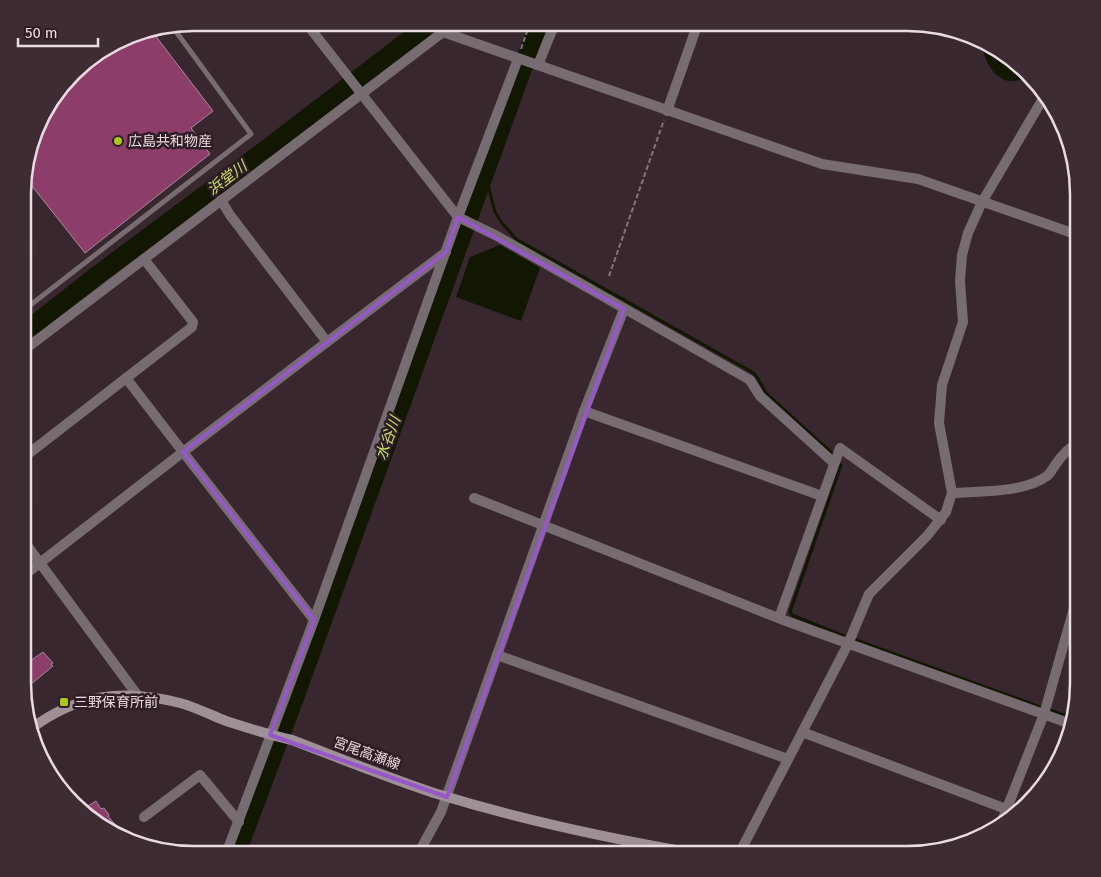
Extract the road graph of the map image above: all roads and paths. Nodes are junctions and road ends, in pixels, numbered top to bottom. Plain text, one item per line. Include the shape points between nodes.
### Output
1 (314, 32) edge
2 (528, 32) edge
3 (551, 32) edge
4 (695, 32) edge
5 (177, 33) edge
6 (520, 59) junction
7 (535, 64) junction
8 (360, 92) junction
9 (1041, 102) edge
10 (668, 111) junction
11 (220, 200) junction
12 (982, 202) junction
13 (460, 218) junction
14 (1070, 232) edge
15 (446, 252) junction
16 (144, 259) junction
17 (609, 276) dead end
18 (31, 304) edge
19 (624, 309) junction
20 (327, 342) junction
21 (31, 344) edge
22 (126, 378) junction
23 (584, 411) junction
24 (1069, 448) edge
25 (32, 451) edge
26 (183, 452) junction
27 (834, 463) junction
28 (952, 493) junction
29 (822, 496) junction
30 (474, 498) dead end
31 (941, 520) junction
32 (543, 525) junction
33 (32, 552) edge
34 (40, 563) junction
35 (32, 569) edge
36 (779, 618) junction
37 (314, 620) junction
38 (1069, 625) edge
39 (848, 644) junction
40 (497, 655) junction
41 (138, 696) junction
42 (1044, 714) junction
43 (1065, 722) edge
44 (37, 725) edge
45 (802, 732) junction
46 (270, 735) junction
47 (788, 759) junction
48 (447, 796) junction
49 (1011, 808) edge
50 (1009, 810) edge
51 (144, 817) dead end
52 (238, 822) junction
53 (229, 845) edge
54 (423, 845) edge
55 (655, 846) edge
56 (743, 846) edge

1 - 8 street
2 - 6 path
3 - 7 street
4 - 10 street
5 - 18 lane via 250,134
6 - 7 street
6 - 8 street via 443,32
6 - 13 street
7 - 10 street
8 - 11 street
8 - 13 street
9 - 12 street
10 - 12 street via 822,164 918,180
10 - 17 path
11 - 16 street
11 - 20 street
12 - 14 street
12 - 28 street via 962,255 963,322 942,385 939,423
13 - 15 street
13 - 19 street
15 - 20 street
15 - 37 street
16 - 21 street
16 - 22 street via 193,322 192,327
19 - 23 street
19 - 27 street via 750,380 760,396
20 - 26 street
22 - 25 street
22 - 26 street
23 - 29 street
23 - 32 street
24 - 28 street via 1049,475 1034,484
26 - 34 street
26 - 37 street
27 - 29 street
27 - 31 street via 840,448
28 - 31 street
29 - 36 street
30 - 32 street
31 - 39 street via 870,594
32 - 36 street
32 - 40 street
33 - 34 street
34 - 35 street
34 - 41 street
36 - 39 street
37 - 46 street
38 - 42 street
39 - 42 street
39 - 45 street
40 - 47 street
40 - 48 street
41 - 44 main road, 宮尾高瀬線 via 93,698 70,706
41 - 46 main road, 宮尾高瀬線 via 181,704
42 - 43 street
42 - 49 street
45 - 47 street
45 - 50 street
46 - 48 main road, 宮尾高瀬線
46 - 52 street
47 - 56 street
48 - 54 street via 442,812
48 - 55 main road, 宮尾高瀬線 via 570,830
51 - 52 street via 200,775
52 - 53 street

